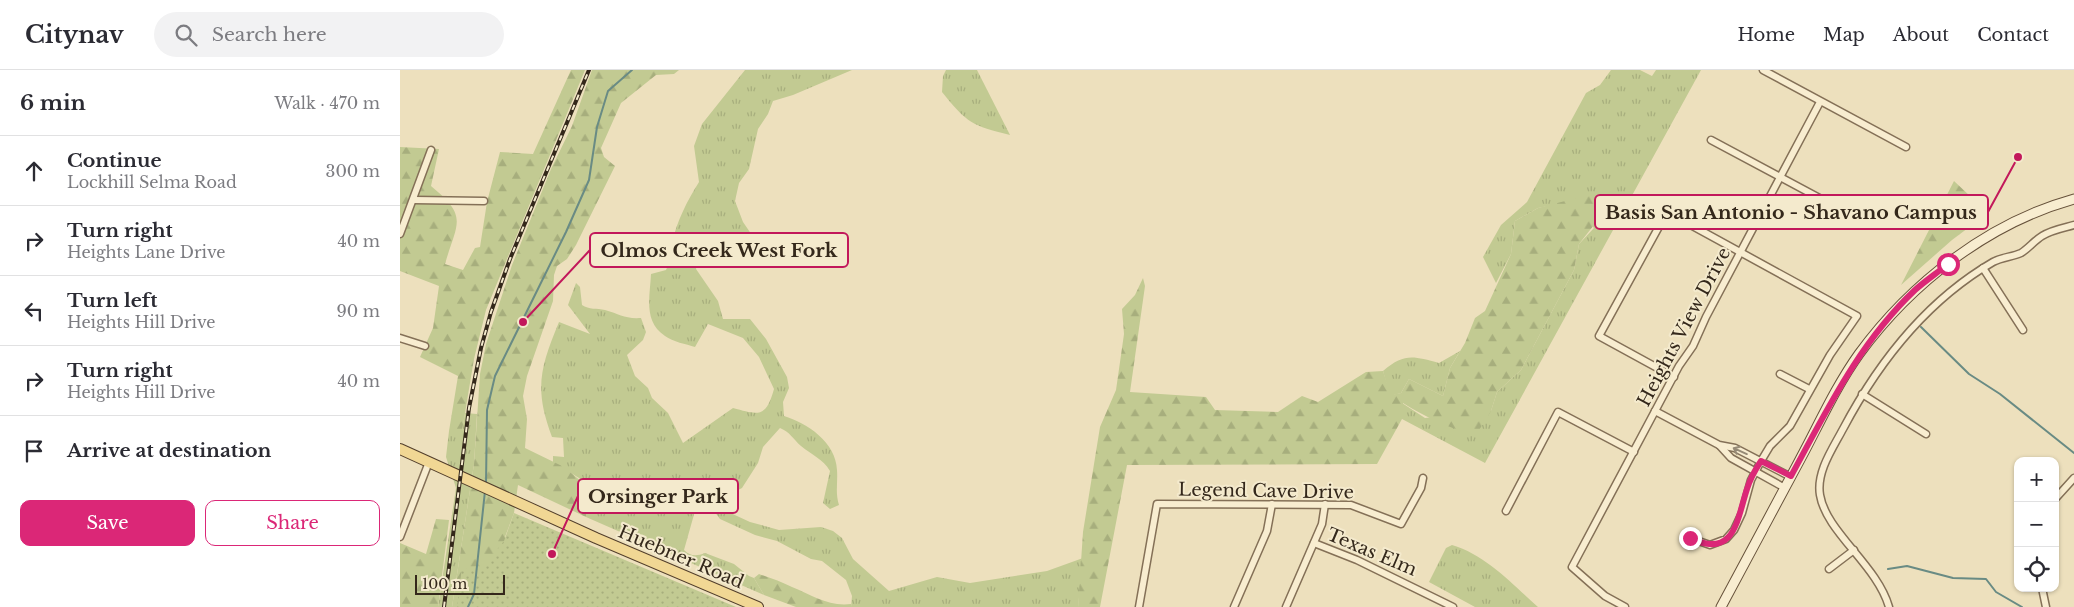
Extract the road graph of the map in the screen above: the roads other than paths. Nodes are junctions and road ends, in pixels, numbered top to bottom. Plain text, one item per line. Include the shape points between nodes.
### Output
1 (1764, 70) edge
2 (1820, 102) junction
3 (1712, 140) dead end
4 (1906, 147) dead end
5 (431, 150) dead end
6 (1780, 176) junction
7 (2074, 199) edge
8 (414, 200) junction
9 (484, 201) dead end
10 (1866, 223) dead end
11 (2074, 226) edge
12 (400, 234) edge
13 (1741, 253) junction
14 (1983, 268) junction
15 (2023, 330) dead end
16 (400, 338) edge
17 (425, 346) dead end
18 (1780, 374) dead end
19 (1674, 377) junction
20 (1809, 389) junction
21 (1862, 394) junction
22 (1655, 411) junction
23 (1926, 434) dead end
24 (1719, 445) junction
25 (400, 449) edge
26 (1634, 452) junction
27 (1761, 461) junction
28 (429, 462) junction
29 (1755, 471) junction
30 (1791, 476) junction
31 (1423, 478) dead end
32 (2074, 478) edge
33 (1785, 488) junction
34 (2059, 495) edge
35 (1272, 504) junction
36 (1325, 504) junction
37 (1506, 511) dead end
38 (400, 538) edge
39 (1690, 538) dead end
40 (1314, 543) junction
41 (1854, 550) junction
42 (1829, 569) dead end
43 (2043, 592) edge
44 (758, 607) edge
45 (1139, 607) edge
46 (1234, 607) edge
47 (1286, 607) edge
48 (1453, 607) edge
49 (1625, 607) edge
50 (1721, 607) edge
51 (1889, 607) edge
52 (2046, 607) edge

1 - 2 street
2 - 4 street
2 - 6 street, Heights View Drive
3 - 6 street
5 - 8 street
6 - 10 street
6 - 13 street, Heights View Drive
7 - 30 main road via 2023,219 1986,239 1915,290 1859,355
8 - 9 street
8 - 12 street
11 - 14 street via 2048,233 2024,251 1999,258
13 - 19 street, Heights View Drive
13 - 19 street via 1667,212 1599,336
13 - 20 street via 1857,316
14 - 15 street
14 - 21 street via 1925,314 1890,352
16 - 17 street
18 - 20 street
19 - 22 street, Heights View Drive
20 - 27 street via 1790,426 1770,446
21 - 23 street
21 - 41 street via 1830,454 1819,485 1824,507 1832,522
22 - 24 street
22 - 26 street, Heights View Drive
27 -> 24 street via 1735,448
24 - 29 street via 1731,458
25 - 28 main road, Huebner Road
26 - 37 street via 1558,412
26 - 49 street, Heights View Drive via 1572,568 1605,596
27 - 29 street
27 - 30 street
28 - 38 street
28 - 44 main road, Huebner Road
29 - 33 street
29 - 39 street via 1739,522 1726,539 1710,545
30 - 33 main road
31 - 36 street, Legend Cave Drive via 1421,488 1401,524 1351,505
32 - 34 street
33 - 50 main road
35 - 36 street, Legend Cave Drive
35 - 45 street, Legend Cave Drive via 1157,504
35 - 46 street via 1267,531
36 - 40 street
40 - 47 street, Texas Elm
40 - 48 street, Texas Elm via 1357,560
41 - 42 street
41 - 51 street via 1879,582
43 - 52 street

